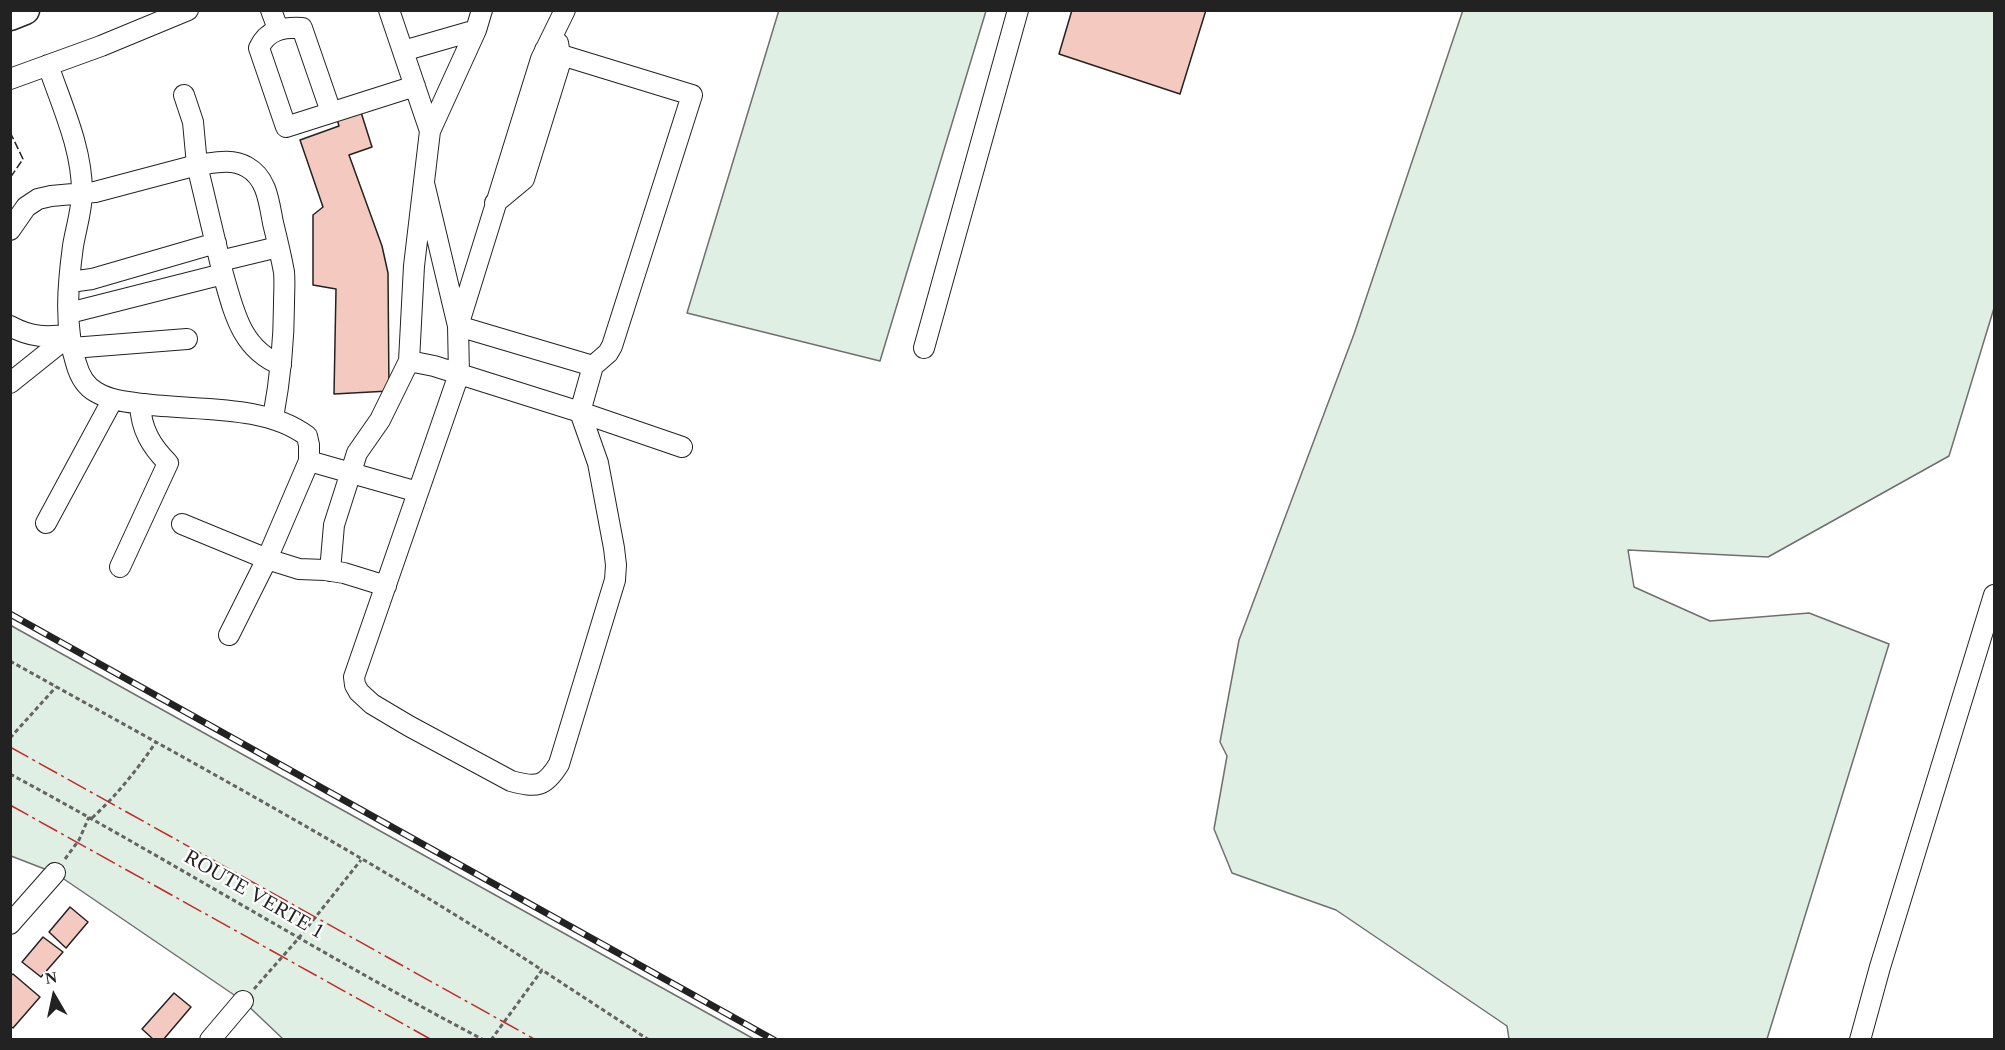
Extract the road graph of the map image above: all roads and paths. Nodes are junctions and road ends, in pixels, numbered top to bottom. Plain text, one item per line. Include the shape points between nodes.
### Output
1 (26, 10) edge
2 (188, 10) edge
3 (272, 10) edge
4 (389, 10) edge
5 (482, 10) edge
6 (565, 10) edge
7 (1018, 10) edge
8 (10, 16) edge
9 (554, 20) edge
10 (278, 29) junction
11 (476, 30) junction
12 (403, 51) junction
13 (553, 52) junction
14 (48, 65) junction
15 (10, 79) edge
16 (415, 86) junction
17 (184, 95) dead end
18 (331, 112) junction
19 (430, 131) junction
20 (197, 165) junction
21 (424, 183) junction
22 (82, 193) junction
23 (10, 230) edge
24 (278, 247) junction
25 (220, 259) junction
26 (70, 282) junction
27 (69, 312) junction
28 (10, 326) edge
29 (458, 326) junction
30 (187, 339) dead end
31 (71, 342) junction
32 (924, 348) dead end
33 (409, 361) junction
34 (281, 365) junction
35 (592, 366) junction
36 (459, 374) junction
37 (10, 383) edge
38 (113, 399) junction
39 (140, 404) junction
40 (580, 412) junction
41 (273, 418) junction
42 (682, 447) dead end
43 (309, 461) junction
44 (350, 473) junction
45 (418, 492) junction
46 (46, 523) dead end
47 (182, 524) dead end
48 (267, 559) junction
49 (120, 567) dead end
50 (330, 571) junction
51 (386, 586) junction
52 (1995, 595) edge
53 (229, 635) dead end
54 (10, 661) edge
55 (56, 687) junction
56 (10, 738) edge
57 (156, 742) junction
58 (10, 774) edge
59 (90, 818) junction
60 (361, 860) junction
61 (55, 873) joint
62 (10, 924) edge
63 (298, 939) junction
64 (542, 970) junction
65 (243, 1001) joint
66 (210, 1040) edge
67 (484, 1040) edge
68 (491, 1040) edge
69 (649, 1040) edge
70 (1860, 1040) edge

1 - 8 highway
2 - 14 street
3 - 10 street
4 - 12 street
5 - 11 street
6 - 9 street
7 - 32 street
9 - 13 street
10 - 18 street via 302,28
10 - 18 street via 259,48 286,127
11 - 12 street
11 - 19 street
12 - 16 street
13 - 29 street via 495,202
13 - 35 street via 692,95 612,346
14 - 15 street
14 - 22 street via 77,149
16 - 18 street
16 - 19 street
17 - 20 street
19 - 21 street
20 - 22 street
20 - 24 street via 238,163 259,177
20 - 25 street
21 - 29 street
21 - 33 street
22 - 23 street via 38,199 26,207
22 - 26 street
24 - 25 street
24 - 34 street via 284,273
25 - 26 street
25 - 27 street
25 - 34 street via 238,324 255,350
26 - 27 street
27 - 31 street
28 - 31 street via 25,334
29 - 35 street
29 - 36 street
30 - 31 street
31 - 37 street
31 - 38 street via 82,378 94,392
33 - 36 street
33 - 44 street via 380,420 357,453
34 - 41 street
35 - 40 street
36 - 40 street
36 - 45 street
38 - 39 street
38 - 46 street
39 - 41 street
39 - 49 street via 149,441 168,463
40 - 42 street
40 - 51 street via 598,463 614,548 615,580 568,740 550,778 528,785 511,781 409,726 359,692 354,677
41 - 43 street via 307,436
43 - 44 street
43 - 48 street
44 - 45 street
44 - 50 street via 334,525
45 - 51 street
47 - 48 street
48 - 50 street via 299,569
48 - 53 street
50 - 51 street
52 - 70 street
54 - 55 path
55 - 56 path
55 - 57 path
57 - 59 path via 112,800
57 - 60 path
58 - 59 path, ROUTE VERTE 1
59 - 61 path
59 - 63 path, ROUTE VERTE 1
60 - 63 path
60 - 64 path
61 - 62 street
63 - 65 path
63 - 67 path, ROUTE VERTE 1
64 - 68 path
64 - 69 path
65 - 66 street

